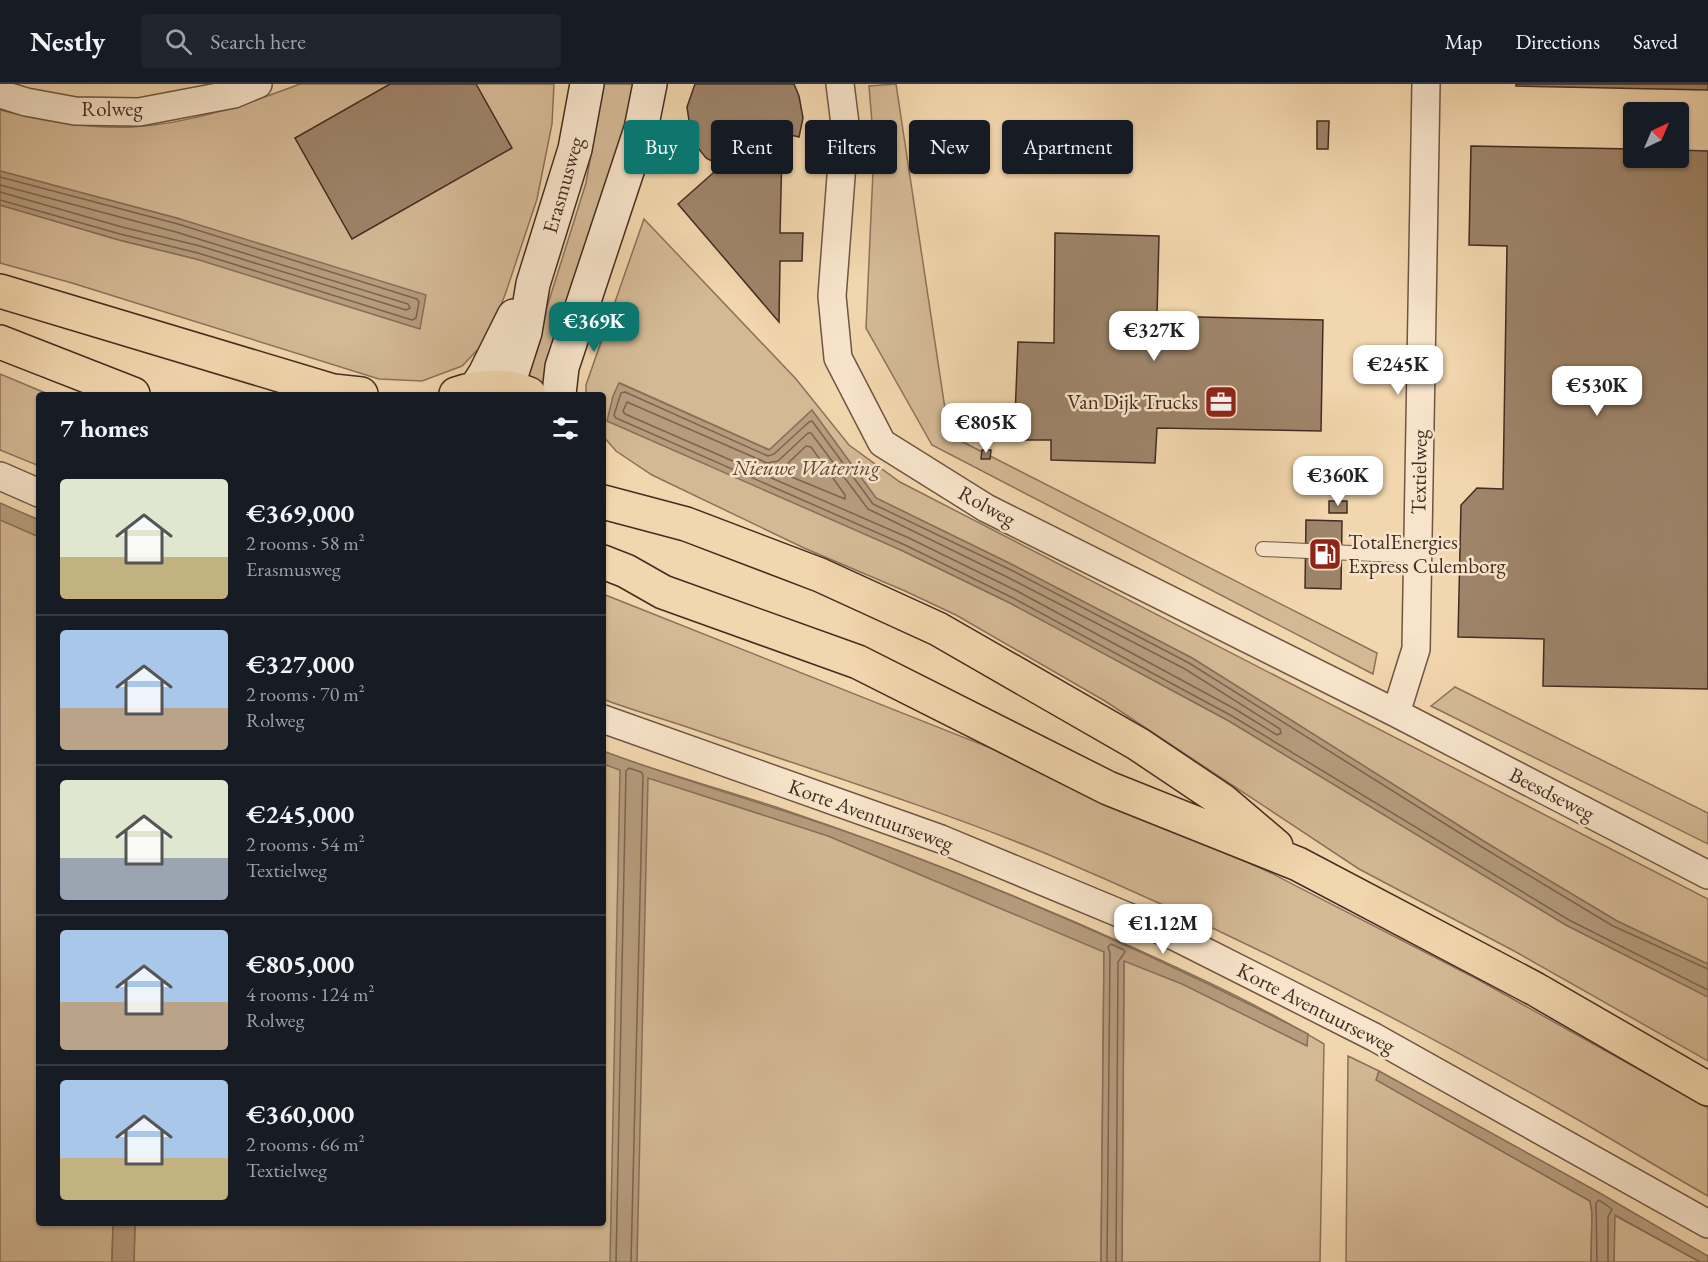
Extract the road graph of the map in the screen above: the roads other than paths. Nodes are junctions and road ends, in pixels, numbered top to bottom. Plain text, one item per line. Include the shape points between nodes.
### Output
1 (258, 84) edge
2 (587, 84) edge
3 (650, 84) edge
4 (840, 84) edge
5 (1426, 84) edge
6 (0, 94) edge
7 (0, 291) edge
8 (0, 342) edge
9 (128, 392) edge
10 (341, 392) edge
11 (494, 392) edge
12 (559, 392) edge
13 (0, 476) edge
14 (606, 484) edge
15 (36, 492) edge
16 (606, 503) edge
17 (686, 524) junction
18 (1263, 549) dead end
19 (1418, 556) junction
20 (606, 563) edge
21 (606, 582) edge
22 (663, 592) junction
23 (1396, 713) junction
24 (606, 720) edge
25 (1298, 864) junction
26 (1708, 875) edge
27 (1708, 1089) edge
28 (1708, 1224) edge

1 - 6 street, Rolweg via 234,94 139,112 75,111
2 - 11 street, Erasmusweg via 575,149 533,284 525,332
3 - 12 street via 641,129 562,367
4 - 23 street, Rolweg via 845,124 832,296 838,358 882,443 986,508
5 - 19 street, Textielweg
7 - 10 main road
8 - 9 main road
13 - 15 street
14 - 17 main road
16 - 17 main road
17 - 25 main road via 820,575 938,629 1137,744 1223,801
18 - 19 lane
19 - 23 street, Textielweg via 1416,649
20 - 22 main road
21 - 22 main road
22 - 25 main road via 858,662 1108,788
23 - 26 street, Beesdseweg
24 - 28 street, Korte Aventuurseweg via 941,839 1172,934 1374,1037
25 - 27 main road via 1536,989

